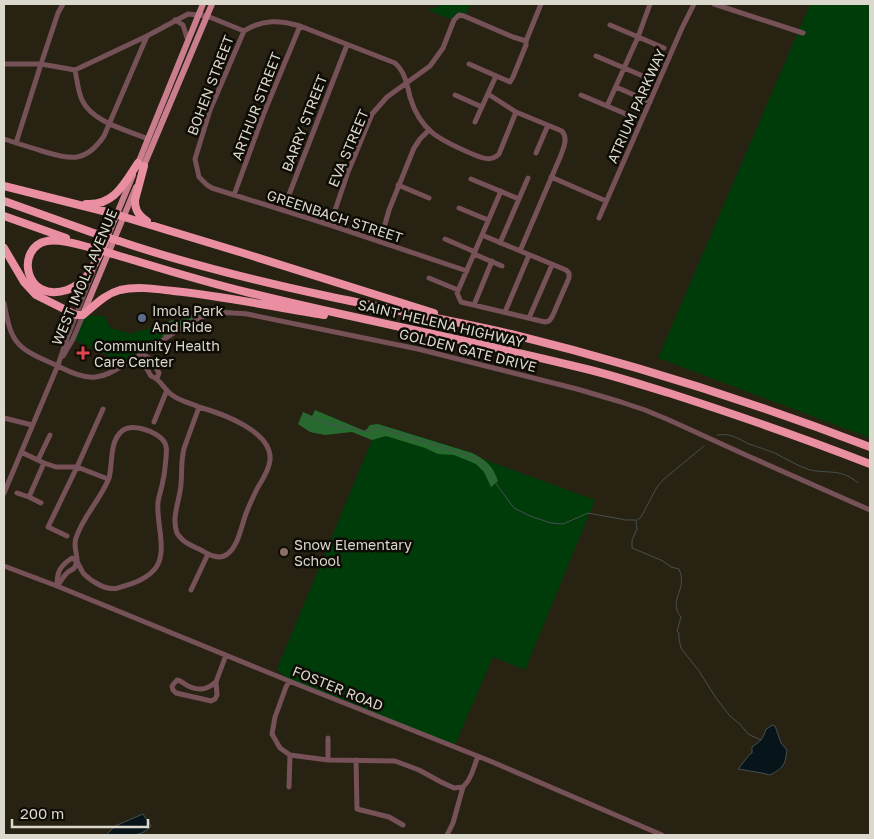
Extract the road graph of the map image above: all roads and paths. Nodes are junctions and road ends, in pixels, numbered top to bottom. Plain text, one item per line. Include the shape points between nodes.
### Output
1 (63, 4) edge
2 (203, 4) edge
3 (212, 4) edge
4 (541, 4) edge
5 (650, 4) edge
6 (694, 4) edge
7 (714, 4) edge
8 (199, 14) junction
9 (207, 16) junction
10 (175, 20) junction
11 (610, 25) dead end
12 (300, 26) junction
13 (244, 30) junction
14 (803, 33) dead end
15 (147, 36) junction
16 (638, 37) junction
17 (188, 41) junction
18 (526, 41) junction
19 (347, 45) junction
20 (664, 48) dead end
21 (596, 56) dead end
22 (4, 64) edge
23 (41, 64) junction
24 (469, 64) dead end
25 (624, 68) junction
26 (75, 70) junction
27 (496, 76) junction
28 (650, 79) dead end
29 (406, 82) junction
30 (616, 87) junction
31 (488, 94) junction
32 (455, 95) dead end
33 (581, 95) dead end
34 (650, 102) junction
35 (607, 106) junction
36 (482, 107) junction
37 (516, 112) junction
38 (633, 117) dead end
39 (475, 122) dead end
40 (109, 123) junction
41 (548, 125) junction
42 (429, 130) junction
43 (4, 139) edge
44 (148, 139) junction
45 (16, 143) junction
46 (536, 153) dead end
47 (141, 165) junction
48 (199, 177) joint
49 (551, 177) junction
50 (528, 178) dead end
51 (471, 179) dead end
52 (4, 186) edge
53 (398, 186) junction
54 (501, 191) junction
55 (234, 195) junction
56 (429, 198) dead end
57 (519, 199) junction
58 (4, 201) edge
59 (606, 201) junction
60 (71, 203) junction
61 (459, 208) dead end
62 (283, 210) junction
63 (4, 216) edge
64 (120, 216) junction
65 (599, 218) dead end
66 (488, 220) junction
67 (330, 225) junction
68 (155, 226) junction
69 (482, 235) junction
70 (103, 239) junction
71 (445, 239) dead end
72 (380, 242) junction
73 (500, 243) junction
74 (4, 248) edge
75 (96, 249) junction
76 (520, 251) junction
77 (474, 253) junction
78 (529, 255) junction
79 (492, 262) junction
80 (552, 265) junction
81 (502, 266) dead end
82 (467, 271) junction
83 (429, 278) dead end
84 (458, 290) junction
85 (4, 302) edge
86 (474, 305) junction
87 (505, 312) junction
88 (79, 315) junction
89 (529, 318) junction
90 (474, 326) junction
91 (460, 339) junction
92 (142, 354) junction
93 (58, 365) junction
94 (158, 378) junction
95 (167, 390) junction
96 (199, 408) junction
97 (103, 409) dead end
98 (4, 418) edge
99 (154, 422) dead end
100 (32, 425) junction
101 (50, 436) dead end
102 (870, 446) edge
103 (22, 452) junction
104 (41, 462) junction
105 (870, 464) edge
106 (77, 466) junction
107 (108, 479) junction
108 (4, 493) edge
109 (17, 494) dead end
110 (29, 497) junction
111 (41, 503) dead end
112 (870, 510) edge
113 (67, 536) dead end
114 (208, 554) junction
115 (77, 561) junction
116 (4, 566) edge
117 (57, 586) junction
118 (191, 590) dead end
119 (226, 655) junction
120 (290, 681) junction
121 (216, 682) junction
122 (328, 738) dead end
123 (290, 755) junction
124 (478, 756) junction
125 (328, 760) junction
126 (356, 760) junction
127 (289, 787) dead end
128 (463, 787) junction
129 (403, 825) dead end
130 (447, 835) edge
131 (662, 835) edge

1 - 23 street
2 - 8 main road, WEST IMOLA AVENUE
3 - 9 main road, WEST IMOLA AVENUE
4 - 18 street
5 - 16 street
6 - 34 street, ATRIUM PARKWAY
7 - 14 street
8 - 9 street
8 - 10 street via 188,14
8 - 17 main road, WEST IMOLA AVENUE
9 - 13 street
9 - 47 main road, WEST IMOLA AVENUE
10 - 15 street
10 - 17 street via 183,25
11 - 16 street
12 - 13 street via 268,21
12 - 19 street
12 - 55 street, ARTHUR STREET
13 - 48 street, BOHEN STREET via 210,110 198,148 195,160
15 - 26 street
15 - 40 street
16 - 20 street
16 - 25 street
17 - 44 main road, WEST IMOLA AVENUE
18 - 27 street via 510,82
18 - 29 street, EVA STREET via 459,16 430,66
19 - 29 street via 395,63
19 - 62 street, BARRY STREET
21 - 25 street
22 - 23 street
23 - 26 street
23 - 45 street
24 - 27 street
25 - 28 street
25 - 30 street
26 - 40 street via 86,106 96,117
27 - 31 street
29 - 42 street via 414,111
29 - 67 street, EVA STREET via 372,114
30 - 34 street
30 - 35 street
31 - 36 street
31 - 37 street
32 - 36 street
33 - 35 street
34 - 59 street, ATRIUM PARKWAY
35 - 38 street
36 - 39 street
37 - 41 street
37 - 42 street via 499,154 488,160 456,147
40 - 44 street
40 - 45 street via 96,148 80,157 68,158
41 - 46 street
41 - 49 street via 565,135 565,143
42 - 53 street via 414,148
43 - 45 street
44 - 47 main road, WEST IMOLA AVENUE
47 - 60 highway via 115,195 103,202
47 - 64 main road, WEST IMOLA AVENUE
47 - 68 highway via 136,208 139,216
48 - 55 street, GREENBACH STREET via 212,188
49 - 59 street
49 - 76 street
50 - 57 street
51 - 54 street
52 - 60 highway
53 - 56 street
53 - 72 street
54 - 57 street
54 - 66 street
55 - 62 street, GREENBACH STREET
57 - 73 street
58 - 70 highway, SAINT HELENA HIGHWAY
59 - 65 street, ATRIUM PARKWAY
60 - 64 highway
61 - 66 street
62 - 67 street, GREENBACH STREET
63 - 75 highway, SAINT HELENA HIGHWAY
64 - 68 highway
64 - 70 main road, WEST IMOLA AVENUE
64 - 88 main road, WEST IMOLA AVENUE
66 - 69 street
67 - 72 street, GREENBACH STREET
68 - 90 highway
69 - 73 street
69 - 77 street
70 - 75 highway via 87,276 70,288 52,293 33,283 28,274 30,255 41,243 58,241
70 - 88 street, WEST IMOLA AVENUE
70 - 90 highway, SAINT HELENA HIGHWAY, bridge via 259,281
71 - 77 street
72 - 82 street, GREENBACH STREET
73 - 76 street
74 - 88 highway via 36,296
75 - 91 highway, SAINT HELENA HIGHWAY, bridge via 258,295
76 - 78 street
77 - 79 street
77 - 82 street
78 - 80 street
78 - 87 street
79 - 81 street
79 - 86 street
80 - 89 street
80 - 89 street via 566,270 569,278 549,321
82 - 84 street
83 - 84 street
84 - 86 street via 461,302
85 - 93 street, GOLDEN GATE DRIVE via 10,332 22,347
86 - 87 street
87 - 89 street
88 - 91 highway via 109,294 129,288 154,289 216,296
88 - 93 street, WEST IMOLA AVENUE
90 - 102 highway, SAINT HELENA HIGHWAY via 695,385
91 - 105 highway, SAINT HELENA HIGHWAY via 653,388
92 - 93 street, GOLDEN GATE DRIVE via 94,378
92 - 94 street via 151,376
92 - 94 street via 151,359 159,373
92 - 112 street, GOLDEN GATE DRIVE via 194,320 232,312 387,342 577,389 645,410
93 - 100 street, WEST IMOLA AVENUE
94 - 95 street
95 - 96 street
95 - 99 street
96 - 114 street via 182,453 175,520 180,537
96 - 114 street via 220,414 262,438 270,459 235,546 225,556
97 - 106 street
98 - 100 street
100 - 103 street, WEST IMOLA AVENUE
101 - 104 street
103 - 104 street
103 - 108 street, WEST IMOLA AVENUE
104 - 106 street via 56,467
104 - 110 street
106 - 107 street
106 - 113 street via 48,527
107 - 115 street via 79,530 74,545
107 - 115 street via 113,450 121,431 137,427 163,440 166,446 158,504 158,564 140,579 111,589 91,580
109 - 110 street
110 - 111 street
114 - 118 street
115 - 117 street
115 - 117 street via 72,558 62,564
116 - 117 street, FOSTER ROAD
117 - 119 street, FOSTER ROAD
119 - 120 street, FOSTER ROAD
119 - 121 street
120 - 123 street via 275,717 272,734 280,748
120 - 124 street, FOSTER ROAD
121 - 121 street via 208,689 177,680 172,686 176,693 211,701 217,695
122 - 125 street
123 - 125 street
123 - 127 street
124 - 128 street
124 - 131 street, FOSTER ROAD
125 - 126 street
126 - 128 street via 395,761 454,788
126 - 129 street via 357,809 389,817
128 - 130 street

